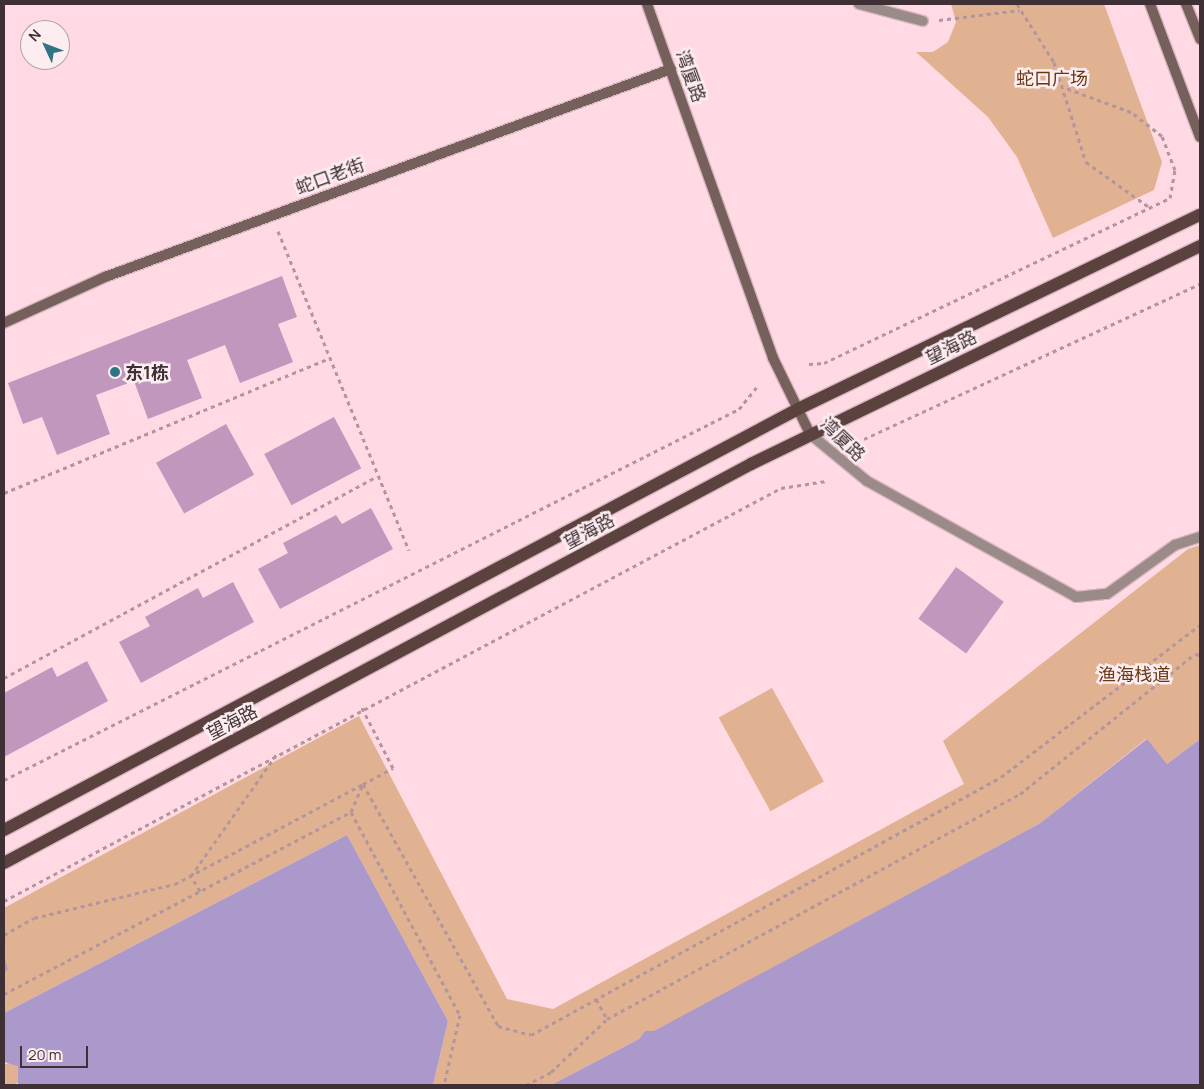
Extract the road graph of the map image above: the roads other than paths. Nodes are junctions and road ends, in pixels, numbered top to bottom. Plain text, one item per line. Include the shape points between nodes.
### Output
1 (647, 4) edge
2 (859, 4) edge
3 (1150, 4) edge
4 (1186, 4) edge
5 (923, 21) road end
6 (1200, 39) edge
7 (671, 69) junction
8 (1200, 137) edge
9 (1200, 215) edge
10 (1200, 246) edge
11 (4, 323) edge
12 (798, 409) junction
13 (810, 434) junction
14 (1200, 537) edge
15 (4, 830) edge
16 (4, 863) edge

1 - 7 street, 湾厦路
2 - 5 street
3 - 8 street
4 - 6 street
7 - 11 street, 蛇口老街 via 105,277
7 - 12 street, 湾厦路 via 773,358
9 - 12 main road, 望海路
10 - 13 main road, 望海路
12 - 13 street, 湾厦路
12 - 15 main road, 望海路
13 - 14 street, 湾厦路 via 866,481 1076,597 1107,594 1175,545
13 - 16 main road, 望海路

